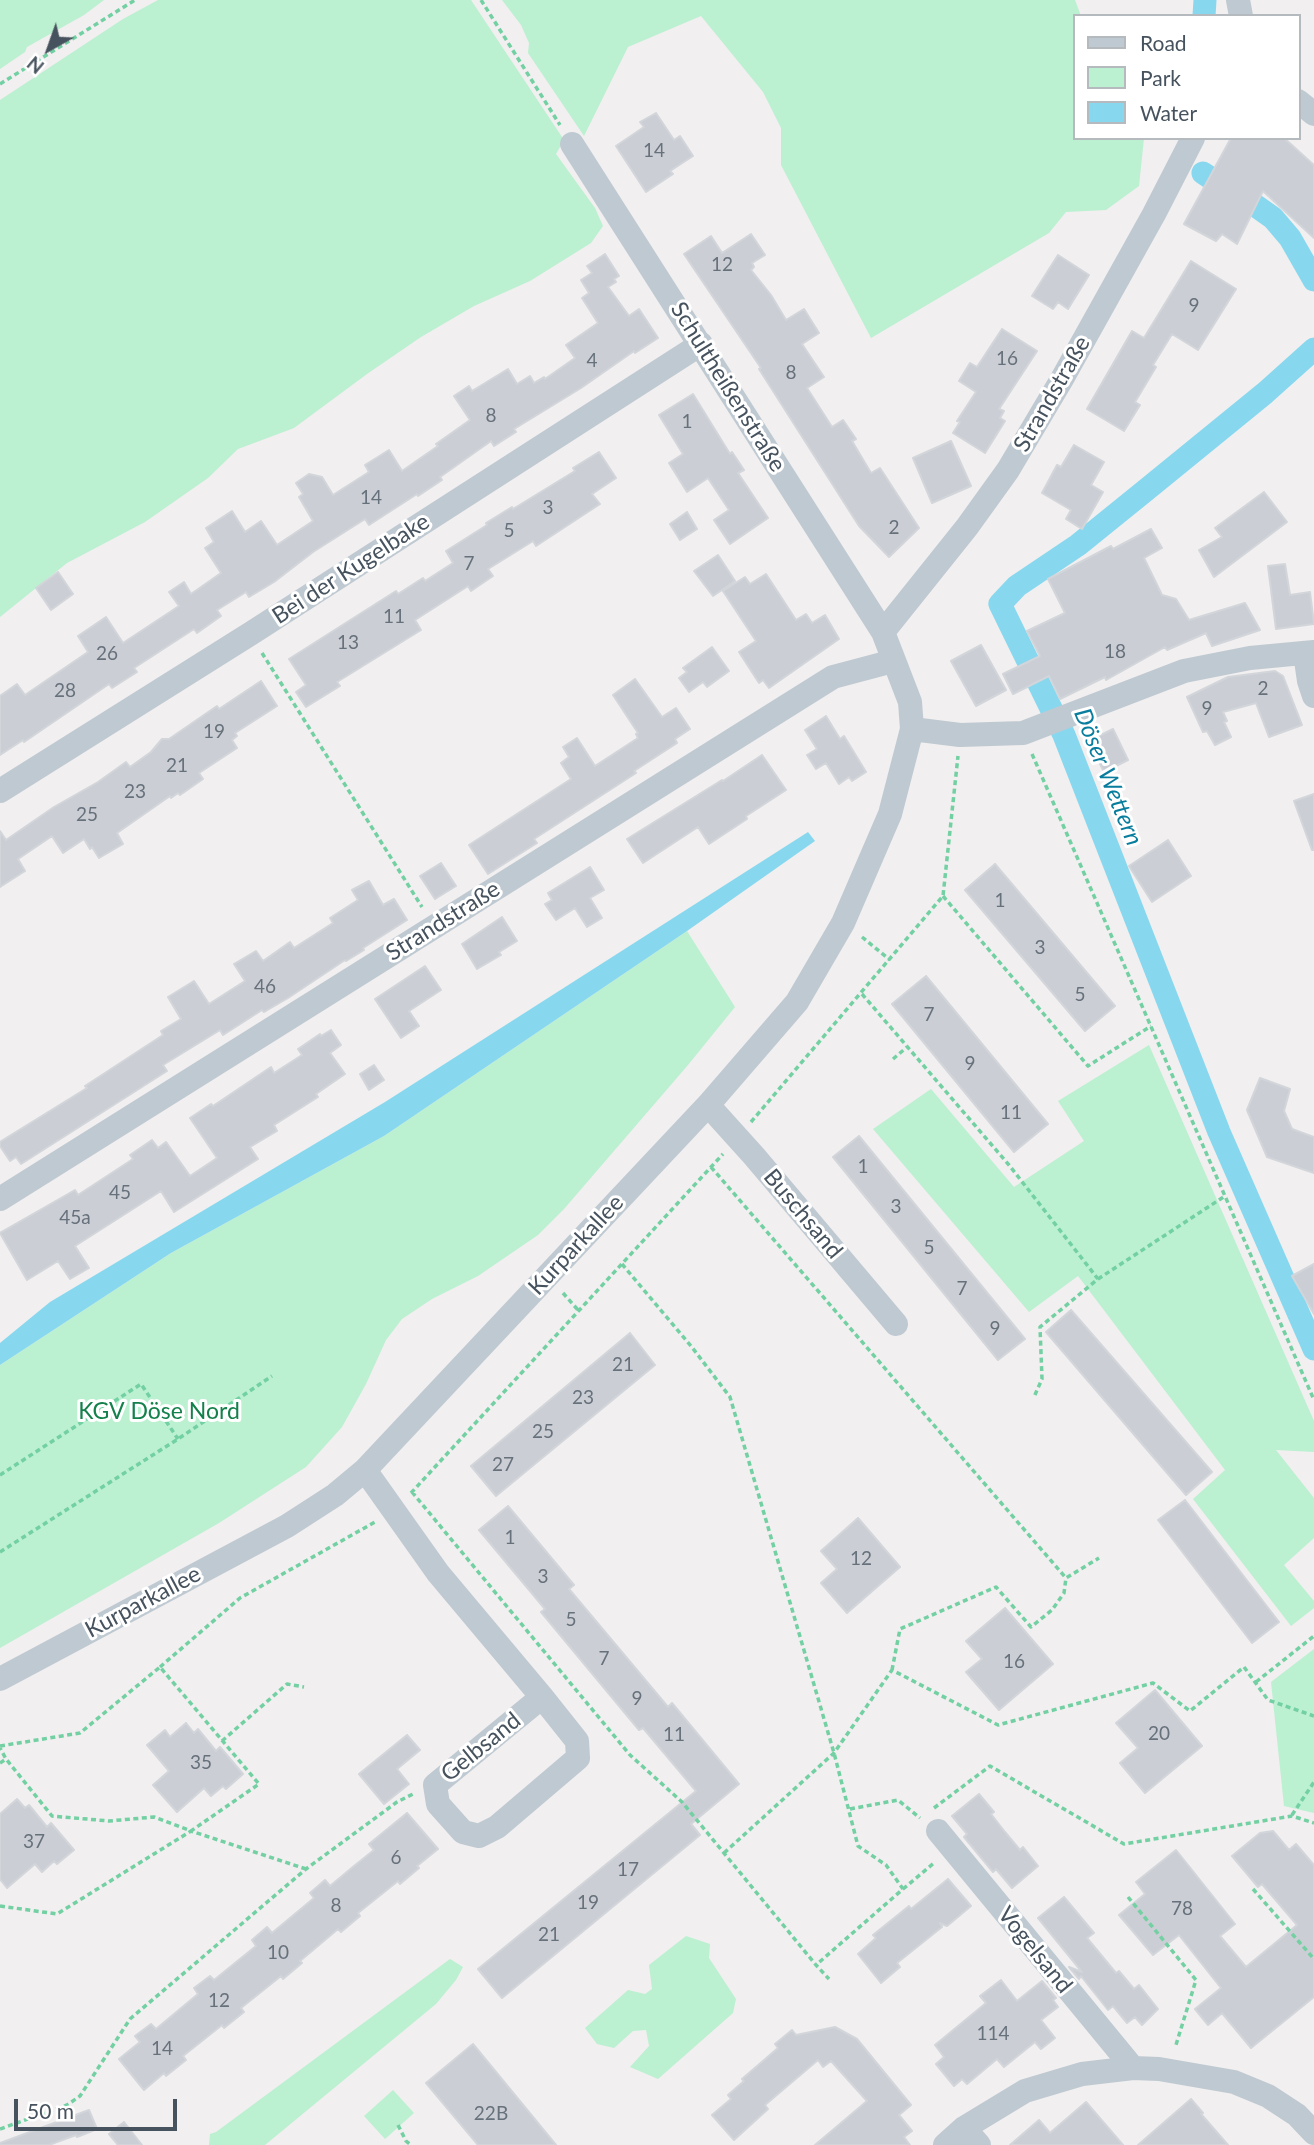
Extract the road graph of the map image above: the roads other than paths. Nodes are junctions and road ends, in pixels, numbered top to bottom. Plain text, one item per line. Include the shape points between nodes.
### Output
1 (1300, 103) edge
2 (1314, 114) edge
3 (1192, 140) edge
4 (572, 144) road end
5 (701, 344) junction
6 (883, 632) junction
7 (1309, 652) edge
8 (893, 658) junction
9 (1314, 696) edge
10 (912, 729) junction
11 (0, 791) edge
12 (708, 1105) junction
13 (0, 1199) edge
14 (896, 1324) dead end
15 (365, 1470) junction
16 (0, 1679) edge
17 (542, 1697) junction
18 (936, 1827) road end
19 (1133, 2068) junction
20 (1314, 2133) edge
21 (972, 2137) edge
22 (945, 2145) edge

1 - 2 street
3 - 6 street, Strandstraße via 1008,470
4 - 5 street, Schultheißenstraße
5 - 6 street, Schultheißenstraße
5 - 11 street, Bei der Kugelbake
6 - 8 street, Kurparkallee
7 - 9 street
7 - 10 street via 1209,664 1030,730 960,735
8 - 10 street, Kurparkallee via 911,702
8 - 13 street, Strandstraße via 833,677
10 - 12 street, Kurparkallee via 890,814 843,923 797,1002
12 - 14 street, Buschsand
12 - 15 street, Kurparkallee
15 - 16 street, Kurparkallee via 287,1526
15 - 17 street, Gelbsand via 438,1573
17 - 17 street, Gelbsand via 577,1741 578,1758 497,1827 479,1836 463,1832 438,1804 435,1785
18 - 19 street, Vogelsand
19 - 20 street via 1234,2082 1268,2096
19 - 21 street via 1082,2074 1025,2091
21 - 22 street

